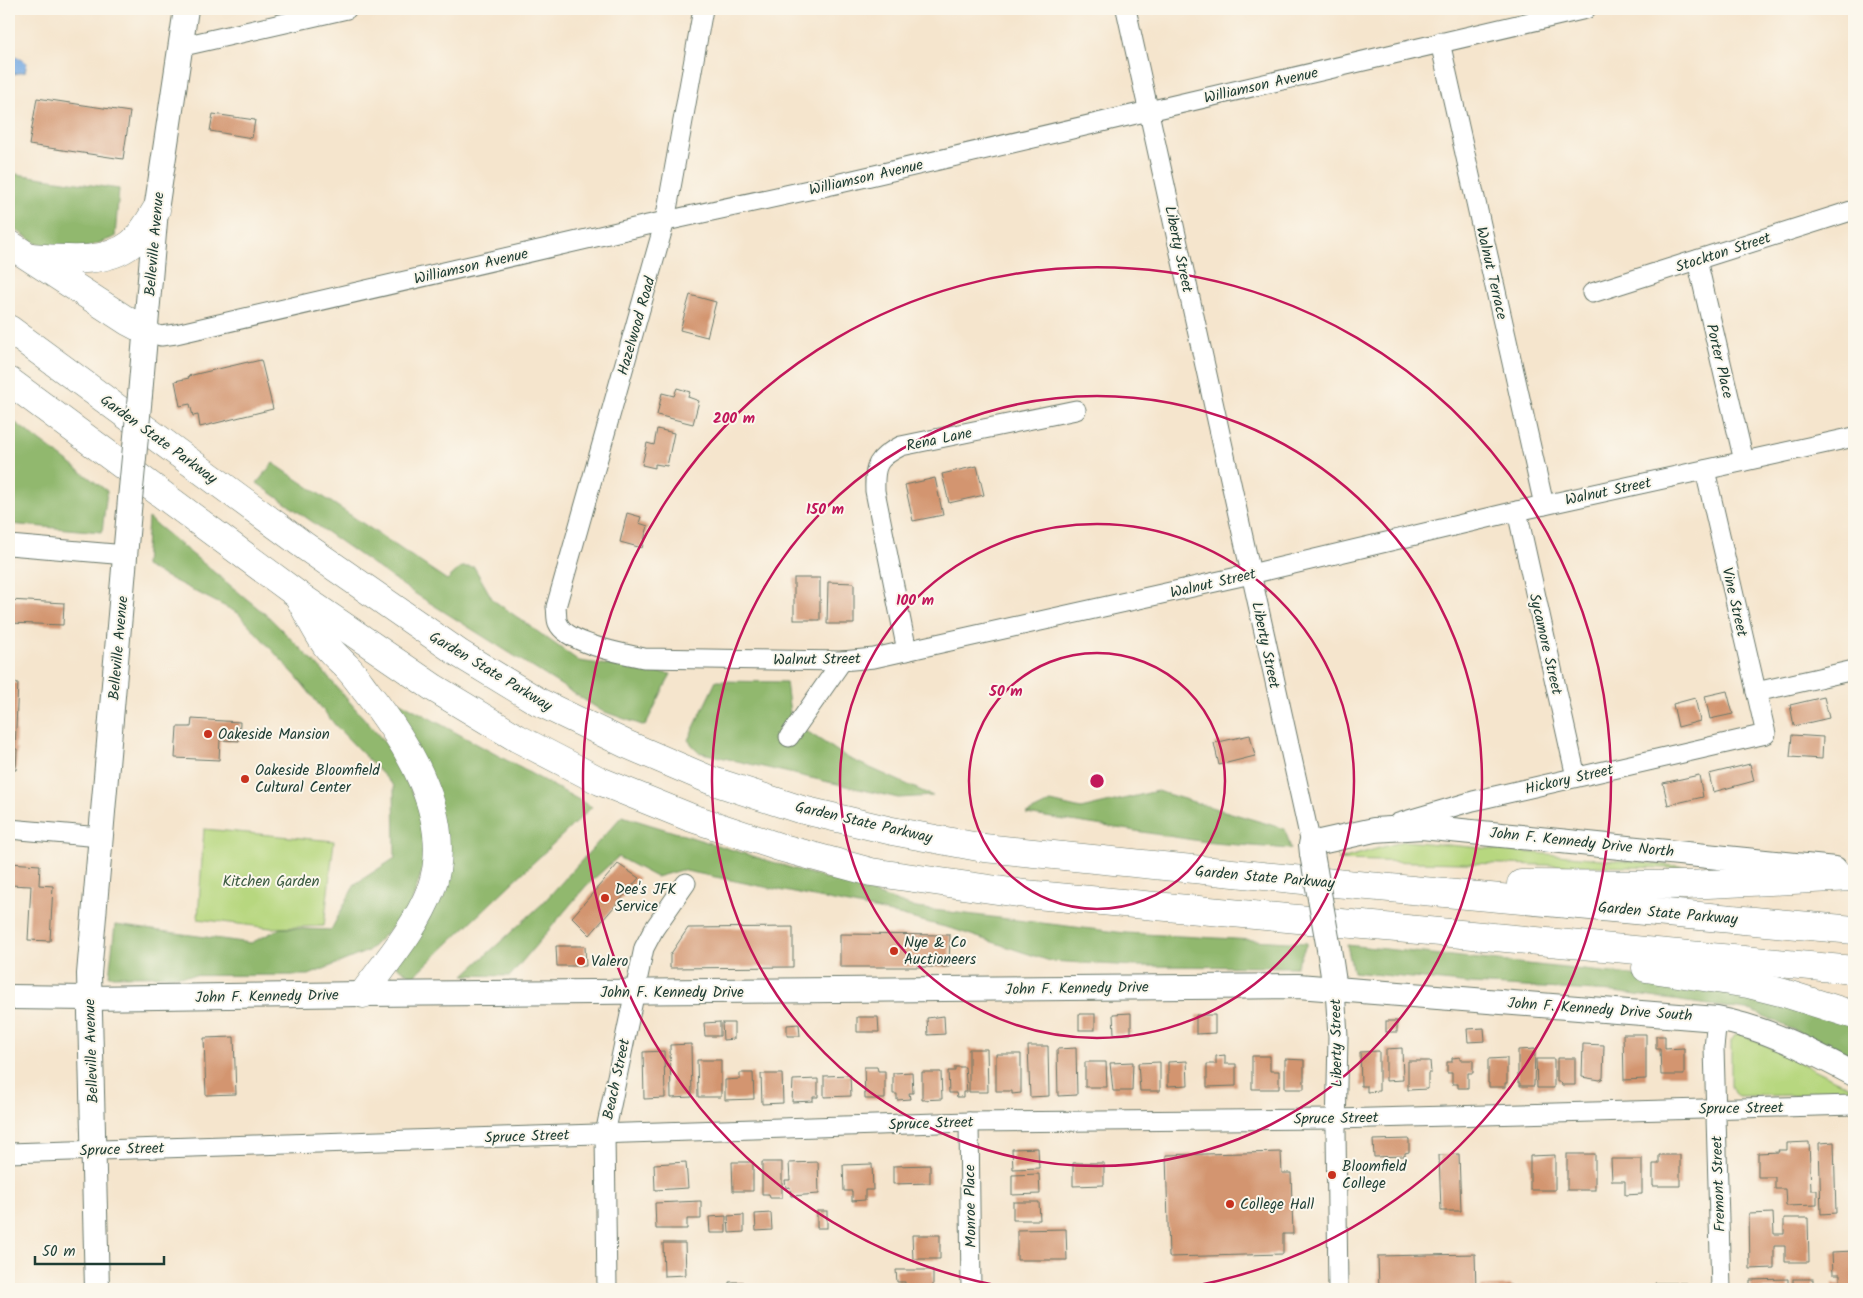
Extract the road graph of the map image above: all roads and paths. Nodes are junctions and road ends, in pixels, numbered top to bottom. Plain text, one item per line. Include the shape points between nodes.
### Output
1 (186, 9) edge
2 (347, 9) edge
3 (703, 9) edge
4 (1126, 9) edge
5 (1586, 9) edge
6 (1440, 42) junction
7 (180, 47) junction
8 (1149, 111) junction
9 (156, 210) junction
10 (1854, 210) edge
11 (666, 221) junction
12 (20, 250) edge
13 (1697, 260) junction
14 (1592, 293) dead end
15 (9, 329) edge
16 (146, 331) junction
17 (9, 380) edge
18 (1076, 410) dead end
19 (1854, 437) edge
20 (1744, 461) junction
21 (1705, 470) junction
22 (1544, 505) junction
23 (1517, 510) junction
24 (9, 545) edge
25 (126, 555) junction
26 (1251, 574) junction
27 (298, 595) junction
28 (568, 635) joint
29 (907, 651) junction
30 (842, 661) junction
31 (1854, 670) edge
32 (1756, 692) junction
33 (1766, 734) joint
34 (789, 736) dead end
35 (1576, 777) junction
36 (9, 829) edge
37 (1374, 830) junction
38 (100, 837) junction
39 (1311, 849) junction
40 (1854, 871) edge
41 (1854, 877) edge
42 (1313, 881) junction
43 (686, 883) dead end
44 (1303, 920) junction
45 (1854, 930) edge
46 (1854, 970) edge
47 (1335, 989) junction
48 (634, 993) junction
49 (363, 994) junction
50 (9, 997) edge
51 (88, 998) junction
52 (1854, 1015) edge
53 (1717, 1020) junction
54 (1854, 1074) edge
55 (1854, 1105) edge
56 (1716, 1108) junction
57 (1336, 1119) junction
58 (969, 1122) junction
59 (605, 1134) junction
60 (93, 1150) junction
61 (9, 1153) edge
62 (97, 1289) edge
63 (607, 1289) edge
64 (971, 1289) edge
65 (1338, 1289) edge
66 (1721, 1289) edge

1 - 7 main road, Belleville Avenue
2 - 7 street
3 - 11 street, Hazelwood Road
4 - 8 street, Liberty Street
5 - 6 street, Williamson Avenue
6 - 8 street, Williamson Avenue
6 - 22 street, Walnut Terrace
7 - 9 main road, Belleville Avenue
8 - 11 street, Williamson Avenue
8 - 26 street, Liberty Street
9 - 12 highway via 144,231 130,245 109,255 85,260
9 - 16 main road, Belleville Avenue
10 - 13 street, Stockton Street
11 - 16 street, Williamson Avenue via 176,334 161,336
11 - 28 street, Hazelwood Road via 556,607 558,624
12 - 16 highway
13 - 14 street, Stockton Street
13 - 20 street, Porter Place
15 - 42 highway, Garden State Parkway via 306,547 460,654 538,702 710,780 799,809 984,848
16 - 25 main road, Belleville Avenue, bridge
17 - 27 highway
18 - 29 street, Rena Lane via 901,446 878,462 874,474 875,491
19 - 20 street, Walnut Street
20 - 21 street, Walnut Street
21 - 22 street, Walnut Street
21 - 32 street, Vine Street
22 - 23 street, Walnut Street
23 - 26 street, Walnut Street
23 - 35 street, Sycamore Street
24 - 25 street
25 - 38 main road, Belleville Avenue
26 - 29 street, Walnut Street
26 - 39 street, Liberty Street
27 - 44 highway via 434,688 517,738 600,781 689,817 779,847 871,872 965,886
27 - 49 highway via 326,645 367,691 405,747 427,790 436,824 438,856 431,888 416,920
28 - 30 street, Walnut Street via 622,654 644,658
29 - 30 street, Walnut Street
30 - 34 street
31 - 32 street
32 - 33 street, Vine Street
33 - 35 street, Hickory Street
35 - 37 street, Hickory Street via 1455,805
36 - 38 street
37 - 39 main road, John F. Kennedy Drive North
37 - 40 main road, John F. Kennedy Drive North via 1438,827
38 - 51 main road, Belleville Avenue
39 - 47 main road, Liberty Street, bridge
41 - 42 highway via 1687,885
42 - 45 highway, Garden State Parkway
43 - 48 street, Beach Street via 644,948
44 - 46 highway
44 - 52 highway via 1729,980 1767,988
47 - 48 main road, John F. Kennedy Drive via 1298,986
47 - 53 main road, John F. Kennedy Drive South
47 - 57 street, Liberty Street via 1338,1037
48 - 49 main road, John F. Kennedy Drive
48 - 59 street, Beach Street
49 - 51 main road, John F. Kennedy Drive
50 - 51 main road, John F. Kennedy Drive
51 - 60 main road, Belleville Avenue
53 - 54 main road, John F. Kennedy Drive South via 1775,1035
53 - 56 street, Fremont Street via 1714,1038
55 - 56 street, Spruce Street
56 - 57 street, Spruce Street
56 - 66 street, Fremont Street
57 - 58 street, Spruce Street
57 - 65 street, Liberty Street
58 - 59 street, Spruce Street
58 - 64 street, Monroe Place
59 - 60 street, Spruce Street
59 - 63 street, Beach Street
60 - 61 street, Spruce Street
60 - 62 main road, Belleville Avenue

